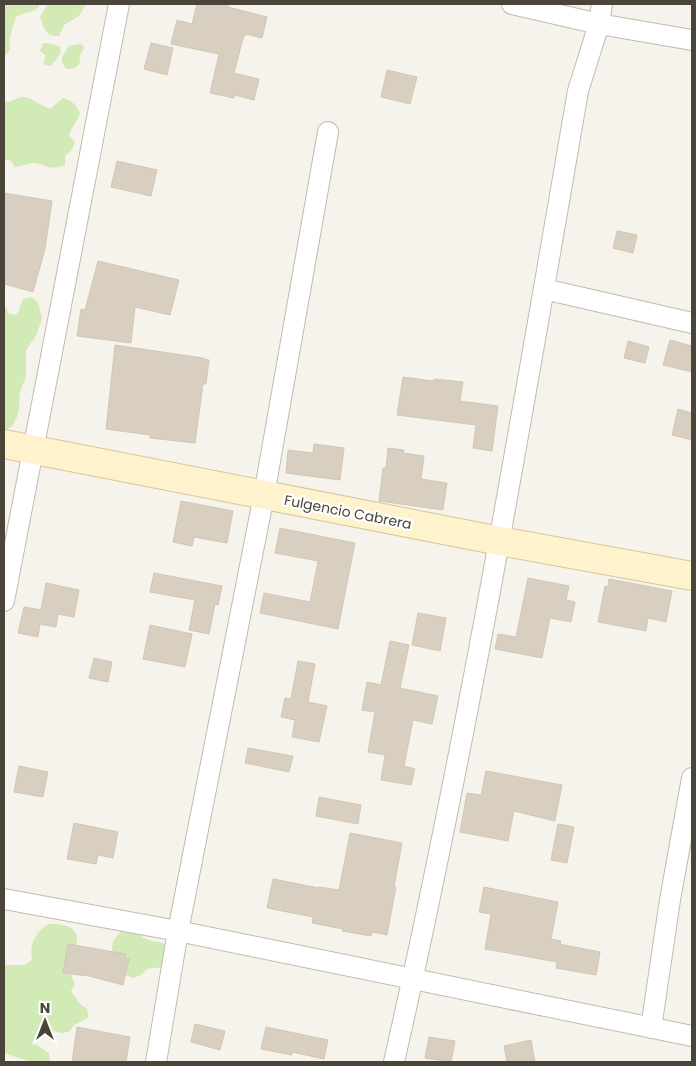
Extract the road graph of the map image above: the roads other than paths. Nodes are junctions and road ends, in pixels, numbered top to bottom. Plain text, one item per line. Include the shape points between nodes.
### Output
1 (119, 4) edge
2 (512, 4) edge
3 (602, 4) edge
4 (599, 24) junction
5 (692, 40) edge
6 (328, 132) dead end
7 (544, 289) junction
8 (692, 322) edge
9 (4, 444) edge
10 (33, 450) junction
11 (264, 495) junction
12 (500, 541) junction
13 (692, 576) edge
14 (4, 601) edge
15 (692, 778) edge
16 (4, 899) edge
17 (178, 931) junction
18 (413, 979) junction
19 (651, 1028) junction
20 (692, 1036) edge
21 (156, 1062) edge
22 (394, 1062) edge

1 - 10 street
2 - 4 street
3 - 4 street
4 - 5 street
4 - 7 street via 578,91
6 - 11 street
7 - 8 street
7 - 12 street
9 - 10 main road, Fulgencio Cabrera
10 - 11 main road, Fulgencio Cabrera
10 - 14 street
11 - 12 main road, Fulgencio Cabrera
11 - 17 street
12 - 13 main road, Fulgencio Cabrera
12 - 18 street
15 - 19 street
16 - 17 street
17 - 18 street
17 - 21 street
18 - 19 street
18 - 22 street
19 - 20 street

